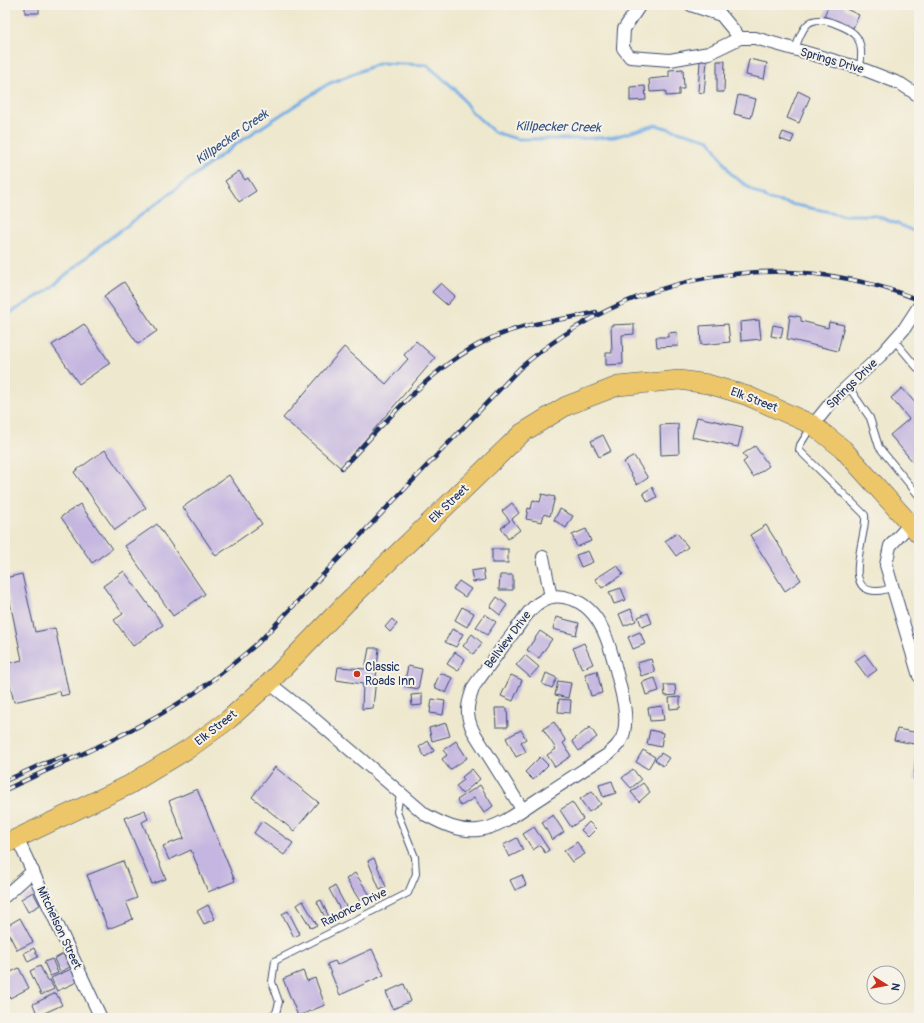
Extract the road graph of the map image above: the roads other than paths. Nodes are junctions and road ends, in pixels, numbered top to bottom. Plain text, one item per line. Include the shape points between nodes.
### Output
1 (640, 5) edge
2 (690, 5) edge
3 (740, 38) junction
4 (795, 50) junction
5 (860, 68) junction
6 (919, 96) edge
7 (919, 306) edge
8 (894, 340) junction
9 (919, 370) edge
10 (848, 386) junction
11 (813, 425) junction
12 (919, 496) edge
13 (914, 530) edge
14 (543, 557) dead end
15 (892, 587) junction
16 (551, 597) junction
17 (919, 676) edge
18 (269, 683) junction
19 (400, 794) junction
20 (522, 809) junction
21 (11, 841) edge
22 (33, 871) junction
23 (5, 896) edge
24 (101, 1018) edge
25 (266, 1018) edge

1 - 3 street, Springs Drive via 624,29 623,48 630,57 670,60 709,53
2 - 3 street via 721,15
3 - 4 street, Springs Drive via 755,38
4 - 5 street, Springs Drive
4 - 5 lane via 806,25 815,20 825,20 851,30 858,38 861,49
5 - 6 street, Springs Drive via 901,84
7 - 8 street, Springs Drive
8 - 9 lane
8 - 10 street, Springs Drive
10 - 11 street, Springs Drive
10 - 12 lane via 870,418 879,447
11 - 13 main road, Elk Street via 843,449
11 - 15 lane via 799,450 865,515 857,570 861,584 864,588 878,591
11 - 18 main road, Elk Street via 748,396 708,384 679,380 618,386 566,406 522,433 346,603
13 - 15 street via 890,546 886,565
14 - 16 street
15 - 17 street
16 - 20 street, Bellview Drive via 540,601 529,612 474,686 469,700 467,717 473,732
16 - 20 street via 562,596 579,601 590,610 600,625 614,659 624,700 626,721 624,734 618,745
18 - 19 street
18 - 21 main road, Elk Street via 228,720 188,749 129,785
19 - 20 street via 426,815 446,826 461,830 478,830 496,825
19 - 25 lane, Rahonce Drive via 397,812 415,857 416,874 408,893 275,961 272,982 279,1002 276,1013
21 - 22 street, Mitchelson Street
22 - 23 street
22 - 24 street, Mitchelson Street

